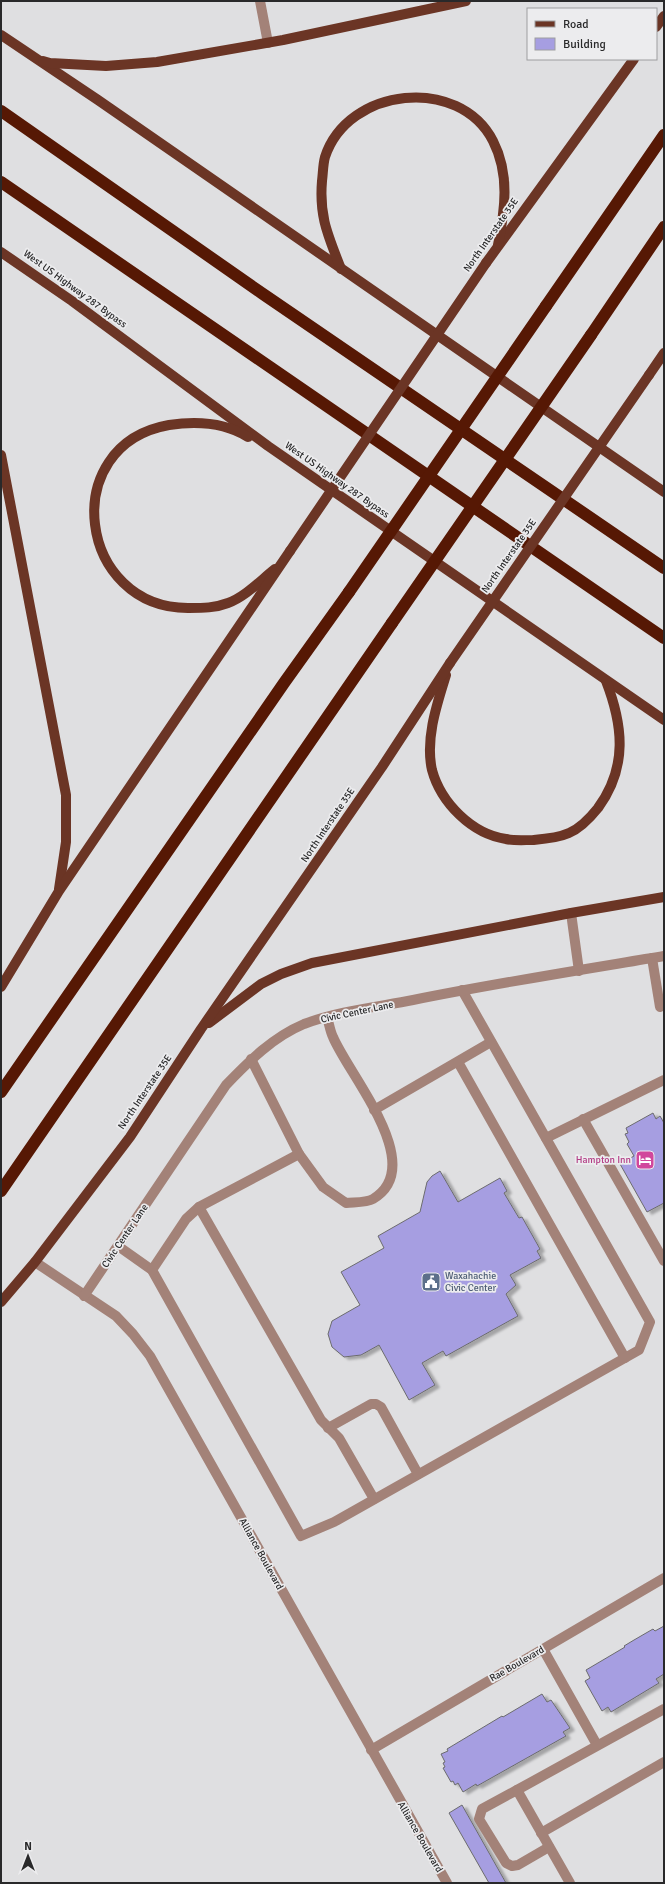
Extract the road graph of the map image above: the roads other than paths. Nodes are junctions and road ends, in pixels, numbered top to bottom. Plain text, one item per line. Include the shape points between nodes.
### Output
1 (260, 1) edge
2 (466, 1) edge
3 (664, 16) edge
4 (657, 26) edge
5 (1, 35) edge
6 (268, 43) junction
7 (38, 60) junction
8 (633, 60) edge
9 (1, 111) edge
10 (664, 135) edge
11 (1, 182) edge
12 (664, 227) edge
13 (498, 245) junction
14 (1, 252) edge
15 (341, 269) junction
16 (664, 353) edge
17 (664, 364) edge
18 (649, 375) junction
19 (268, 446) junction
20 (1, 455) edge
21 (664, 492) edge
22 (280, 564) junction
23 (664, 568) edge
24 (664, 638) edge
25 (450, 662) junction
26 (606, 681) junction
27 (664, 720) edge
28 (59, 891) junction
29 (664, 897) edge
30 (571, 913) junction
31 (664, 956) edge
32 (652, 958) junction
33 (579, 971) junction
34 (1, 987) edge
35 (462, 990) junction
36 (663, 1009) edge
37 (327, 1017) junction
38 (201, 1030) junction
39 (491, 1042) junction
40 (251, 1059) junction
41 (458, 1062) junction
42 (664, 1080) edge
43 (1, 1092) edge
44 (374, 1110) junction
45 (583, 1119) junction
46 (546, 1138) junction
47 (299, 1154) junction
48 (1, 1191) edge
49 (199, 1207) junction
50 (118, 1246) junction
51 (664, 1261) edge
52 (35, 1262) junction
53 (152, 1270) junction
54 (84, 1296) junction
55 (1, 1302) edge
56 (625, 1358) junction
57 (328, 1428) junction
58 (418, 1474) junction
59 (374, 1499) junction
60 (664, 1578) edge
61 (543, 1649) junction
62 (664, 1709) edge
63 (597, 1745) junction
64 (371, 1750) junction
65 (664, 1762) edge
66 (517, 1790) junction
67 (541, 1833) junction
68 (549, 1847) junction
69 (447, 1883) edge
70 (570, 1883) edge

1 - 6 street
2 - 6 main road
3 - 4 main road
5 - 7 main road
6 - 7 main road via 157,62 106,66
7 - 15 main road
8 - 13 main road, North Interstate 35E
9 - 23 highway via 262,294
10 - 43 highway, bridge
11 - 24 highway
12 - 48 highway, bridge
13 - 15 main road via 504,216 504,180 497,150 487,131 465,110 446,101 421,98 383,101 352,118 336,135 325,157 321,193 322,216
13 - 22 main road, North Interstate 35E, bridge
14 - 19 main road, West US Highway 287 Bypass via 72,301
15 - 21 main road
16 - 18 main road, North Interstate 35E
17 - 18 main road
18 - 25 main road, North Interstate 35E, bridge
19 - 22 main road via 241,433 207,423 188,422 160,427 137,436 119,449 104,471 95,503 96,533 102,554 121,580 148,600 162,606 206,608 229,603
19 - 26 main road, West US Highway 287 Bypass
20 - 28 main road via 66,796 66,842
22 - 28 main road, North Interstate 35E
25 - 26 main road via 434,717 431,743 432,770 442,794 458,814 480,830 506,839 543,839 569,833 591,818 604,799 615,776 620,750 616,711
25 - 38 main road, North Interstate 35E via 382,767
26 - 27 main road, West US Highway 287 Bypass
28 - 34 main road, North Interstate 35E
29 - 30 main road
30 - 33 street
30 - 38 main road via 312,963 261,984
31 - 32 street, Civic Center Lane
32 - 33 street, Civic Center Lane
32 - 36 street
33 - 35 street, Civic Center Lane
35 - 37 street, Civic Center Lane
35 - 39 street
37 - 40 street, Civic Center Lane via 280,1037
37 - 44 street via 332,1037
38 - 52 main road, North Interstate 35E via 130,1137
39 - 41 street
39 - 46 street
40 - 47 street
40 - 50 street, Civic Center Lane via 226,1085
41 - 44 street
41 - 56 street
42 - 45 street
44 - 47 street via 386,1134 393,1162 388,1185 372,1199 346,1203 324,1187
45 - 46 street
45 - 51 street
46 - 56 street via 650,1322 639,1350
47 - 49 street
49 - 53 street via 186,1219
49 - 57 street via 292,1372
50 - 53 street
50 - 54 street, Civic Center Lane
52 - 54 street, Alliance Boulevard
52 - 55 main road, North Interstate 35E
53 - 59 street via 301,1536 334,1522
54 - 64 street, Alliance Boulevard via 116,1316 150,1356
56 - 58 street
57 - 58 street via 371,1404 376,1404 381,1407
57 - 59 street via 339,1438
58 - 59 street
60 - 61 street, Rae Boulevard
61 - 63 street
61 - 64 street, Rae Boulevard
62 - 63 street
63 - 66 street
64 - 69 street, Alliance Boulevard
65 - 67 street
66 - 67 street
66 - 68 street via 482,1809 479,1819 506,1864 518,1865
67 - 68 street
68 - 70 street

